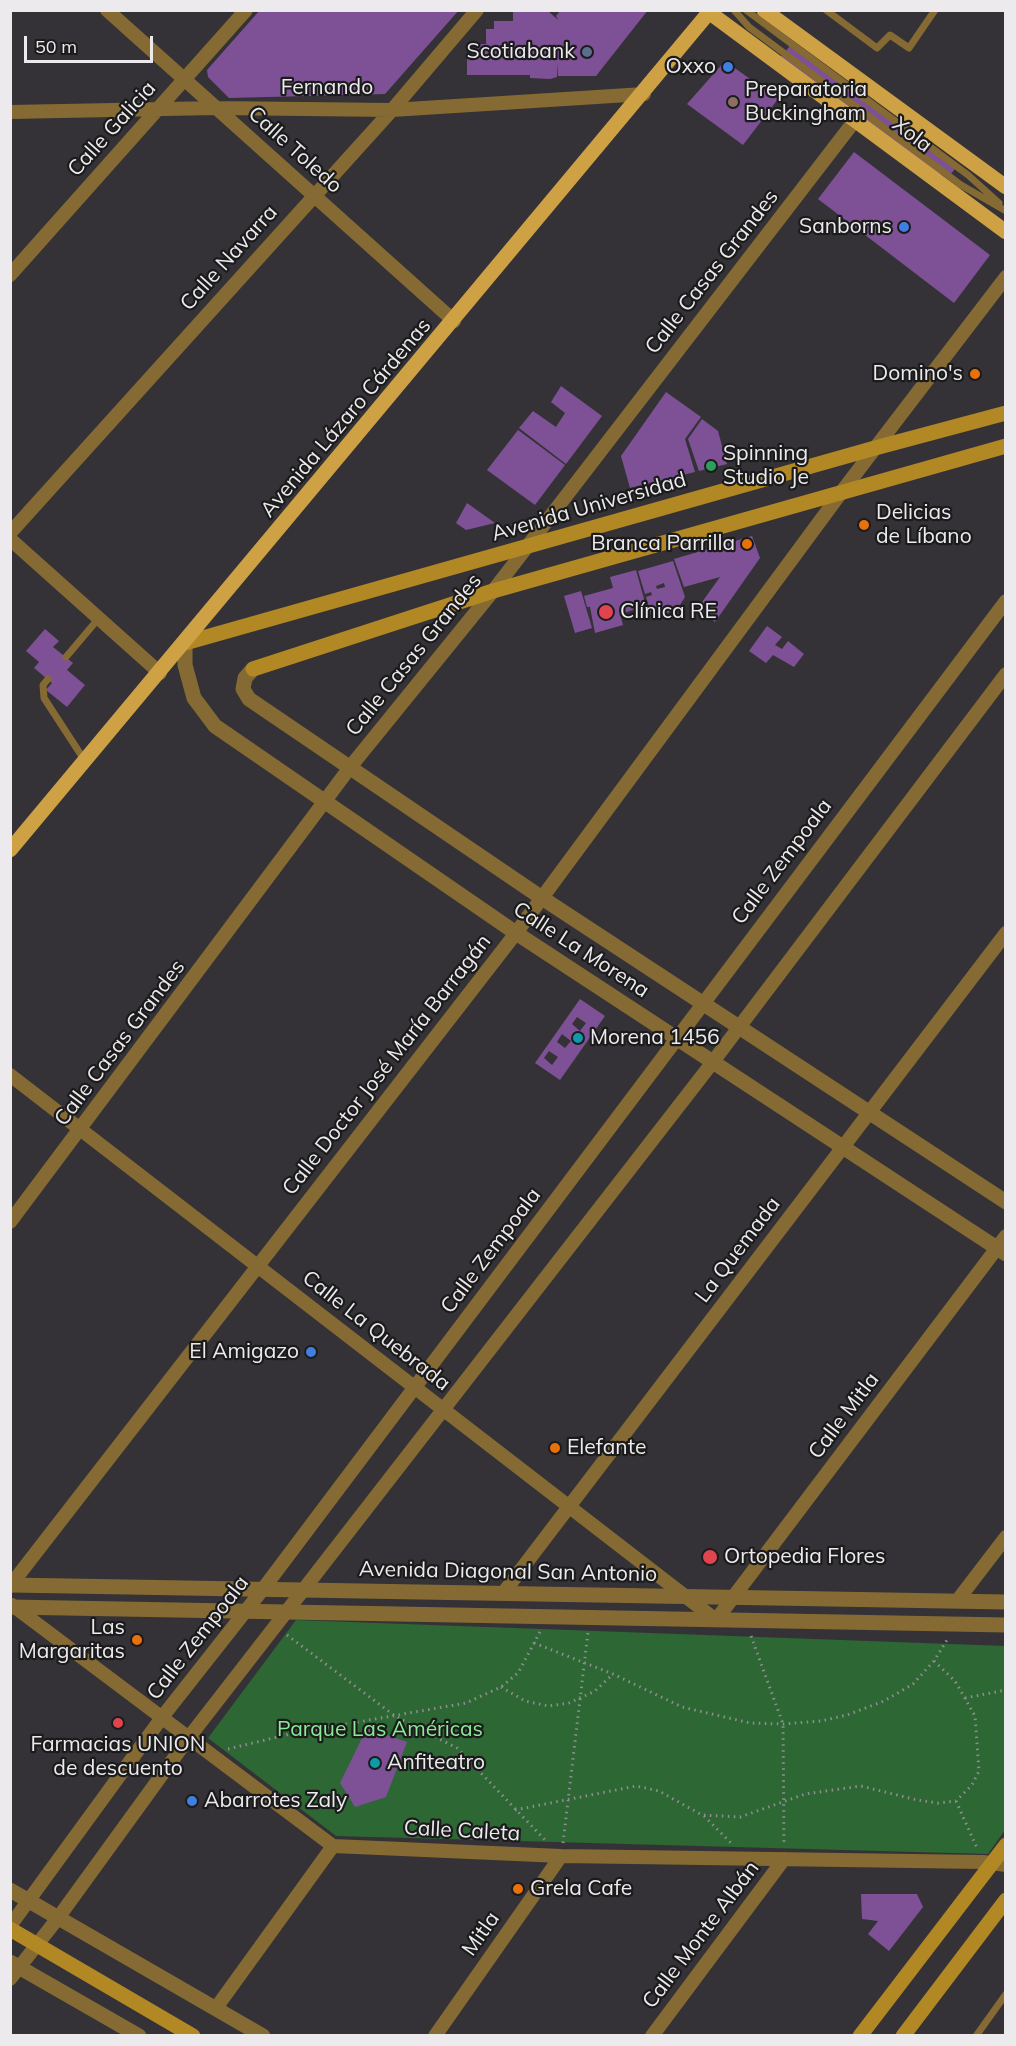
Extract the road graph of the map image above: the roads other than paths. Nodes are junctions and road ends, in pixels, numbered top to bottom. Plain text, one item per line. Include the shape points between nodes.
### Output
1 (107, 10) edge
2 (246, 10) edge
3 (477, 10) edge
4 (734, 10) edge
5 (746, 10) edge
6 (764, 10) edge
7 (826, 10) edge
8 (934, 10) edge
9 (709, 11) edge
10 (184, 79) junction
11 (644, 94) junction
12 (216, 108) junction
13 (158, 109) junction
14 (392, 110) junction
15 (10, 112) edge
16 (855, 119) junction
17 (1005, 188) edge
18 (314, 195) junction
19 (1005, 210) edge
20 (1005, 232) edge
21 (10, 275) edge
22 (1005, 277) edge
23 (454, 321) junction
24 (1005, 413) edge
25 (1005, 446) edge
26 (875, 448) junction
27 (840, 494) junction
28 (10, 533) edge
29 (10, 539) edge
30 (527, 546) junction
31 (493, 591) junction
32 (1005, 601) edge
33 (99, 618) junction
34 (185, 643) junction
35 (66, 657) dead end
36 (253, 669) joint
37 (160, 673) junction
38 (1005, 674) edge
39 (48, 679) dead end
40 (86, 761) junction
41 (351, 766) junction
42 (326, 801) junction
43 (10, 850) edge
44 (542, 898) junction
45 (516, 933) junction
46 (1005, 933) edge
47 (703, 1002) junction
48 (739, 1026) junction
49 (676, 1038) junction
50 (712, 1061) junction
51 (10, 1075) edge
52 (868, 1113) junction
53 (81, 1130) junction
54 (843, 1147) junction
55 (1005, 1203) edge
56 (10, 1222) edge
57 (1003, 1246) edge
58 (258, 1266) junction
59 (416, 1387) junction
60 (445, 1410) junction
61 (570, 1508) junction
62 (1005, 1538) edge
63 (11, 1585) edge
64 (263, 1589) junction
65 (305, 1590) junction
66 (504, 1592) junction
67 (685, 1596) junction
68 (733, 1597) junction
69 (957, 1601) junction
70 (1005, 1602) edge
71 (12, 1606) edge
72 (246, 1611) junction
73 (287, 1612) junction
74 (716, 1620) junction
75 (1005, 1625) edge
76 (163, 1716) junction
77 (190, 1736) junction
78 (1005, 1845) edge
79 (333, 1846) junction
80 (561, 1856) junction
81 (784, 1859) junction
82 (994, 1863) edge
83 (10, 1890) edge
84 (28, 1900) junction
85 (1005, 1900) edge
86 (58, 1918) junction
87 (10, 1928) edge
88 (38, 1946) junction
89 (14, 1970) edge
90 (1005, 1994) edge
91 (216, 2008) junction
92 (139, 2036) edge
93 (193, 2036) edge
94 (263, 2036) edge
95 (435, 2036) edge
96 (652, 2036) edge
97 (860, 2036) edge
98 (903, 2036) edge
99 (976, 2036) edge

1 - 10 street, Calle Toledo
2 - 10 street, Calle Galicia
3 - 14 street, Calle Navarra
4 - 19 lane via 749,27 961,185
5 - 19 lane via 969,175
6 - 17 main road, Xola
7 - 8 lane via 877,48 890,35 908,48
9 - 11 main road, Avenida Lázaro Cárdenas
9 - 16 main road, Xola
10 - 12 street, Calle Toledo
10 - 13 street, Calle Galicia
11 - 14 street, Fernando
11 - 23 main road, Avenida Lázaro Cárdenas
12 - 13 street, Fernando
12 - 14 street, Fernando
12 - 18 street, Calle Toledo
13 - 15 street, Fernando
13 - 21 street, Calle Galicia
14 - 18 street, Calle Navarra
16 - 20 main road, Xola
16 - 30 street, Calle Casas Grandes
18 - 23 street, Calle Toledo
18 - 28 street, Calle Navarra
22 - 26 street, Calle Doctor José María Barragán
23 - 34 main road, Avenida Lázaro Cárdenas
24 - 26 main road, Avenida Universidad
25 - 27 main road
26 - 27 street, Calle Doctor José María Barragán
26 - 30 main road, Avenida Universidad
27 - 31 main road
27 - 44 street, Calle Doctor José María Barragán
29 - 33 street
30 - 31 street, Calle Casas Grandes
30 - 34 main road, Avenida Universidad
31 - 36 main road
31 - 41 street, Calle Casas Grandes
32 - 47 street, Calle Zempoala
33 - 35 lane
33 - 37 street
34 - 37 main road, Avenida Lázaro Cárdenas
34 - 42 street, Calle La Morena via 188,681 203,713 215,726
36 - 41 street, Calle La Morena via 244,678 243,689 249,699
37 - 40 main road, Avenida Lázaro Cárdenas
38 - 48 street
39 - 40 lane via 43,685 44,698
40 - 43 main road, Avenida Lázaro Cárdenas
41 - 42 street, Calle Casas Grandes
41 - 44 street, Calle La Morena
42 - 45 street, Calle La Morena
42 - 53 street, Calle Casas Grandes
44 - 45 street, Calle Doctor José María Barragán
44 - 47 street, Calle La Morena
45 - 49 street, Calle La Morena
45 - 58 street, Calle Doctor José María Barragán
46 - 52 street, La Quemada
47 - 48 street, Calle La Morena
47 - 49 street, Calle Zempoala
48 - 50 street
48 - 52 street, Calle La Morena
49 - 50 street, Calle La Morena
49 - 59 street, Calle Zempoala
50 - 54 street, Calle La Morena
50 - 60 street
51 - 53 street, Calle La Quebrada
52 - 54 street, La Quemada
52 - 55 street, Calle La Morena
53 - 56 street, Calle Casas Grandes
53 - 58 street, Calle La Quebrada
54 - 57 street, Calle La Morena
54 - 61 street, La Quemada
57 - 68 street, Calle Mitla
58 - 59 street, Calle La Quebrada
58 - 63 street, Calle Doctor José María Barragán
59 - 60 street, Calle La Quebrada
59 - 64 street, Calle Zempoala
60 - 61 street, Calle La Quebrada
60 - 65 street
61 - 66 street, La Quemada
61 - 67 street, Calle La Quebrada
62 - 69 street
63 - 64 street, Avenida Diagonal San Antonio
64 - 65 street, Avenida Diagonal San Antonio
64 - 72 street, Calle Zempoala
65 - 66 street, Avenida Diagonal San Antonio
65 - 73 street
66 - 67 street, Avenida Diagonal San Antonio
67 - 68 street, Avenida Diagonal San Antonio
67 - 74 street, Calle La Quebrada
68 - 69 street, Avenida Diagonal San Antonio
68 - 74 street, Calle Mitla
69 - 70 street, Avenida Diagonal San Antonio
71 - 72 street, Avenida Diagonal San Antonio
71 - 76 street
72 - 73 street, Avenida Diagonal San Antonio
72 - 76 street, Calle Zempoala
73 - 74 street, Avenida Diagonal San Antonio
73 - 77 street
74 - 75 street, Avenida Diagonal San Antonio
76 - 77 street
76 - 84 street, Calle Zempoala
77 - 79 street
77 - 86 street
78 - 82 main road
79 - 80 street, Calle Caleta
79 - 91 street
80 - 81 street, Calle Caleta
80 - 95 street, Mitla
81 - 82 street, Calle Caleta
81 - 96 street, Calle Monte Albán
82 - 97 main road
83 - 84 street
84 - 86 street
84 - 87 street, Calle Zempoala
85 - 98 main road
86 - 88 street
86 - 91 street
87 - 88 main road
88 - 89 street
88 - 93 main road
89 - 92 street
90 - 99 lane
91 - 94 street

